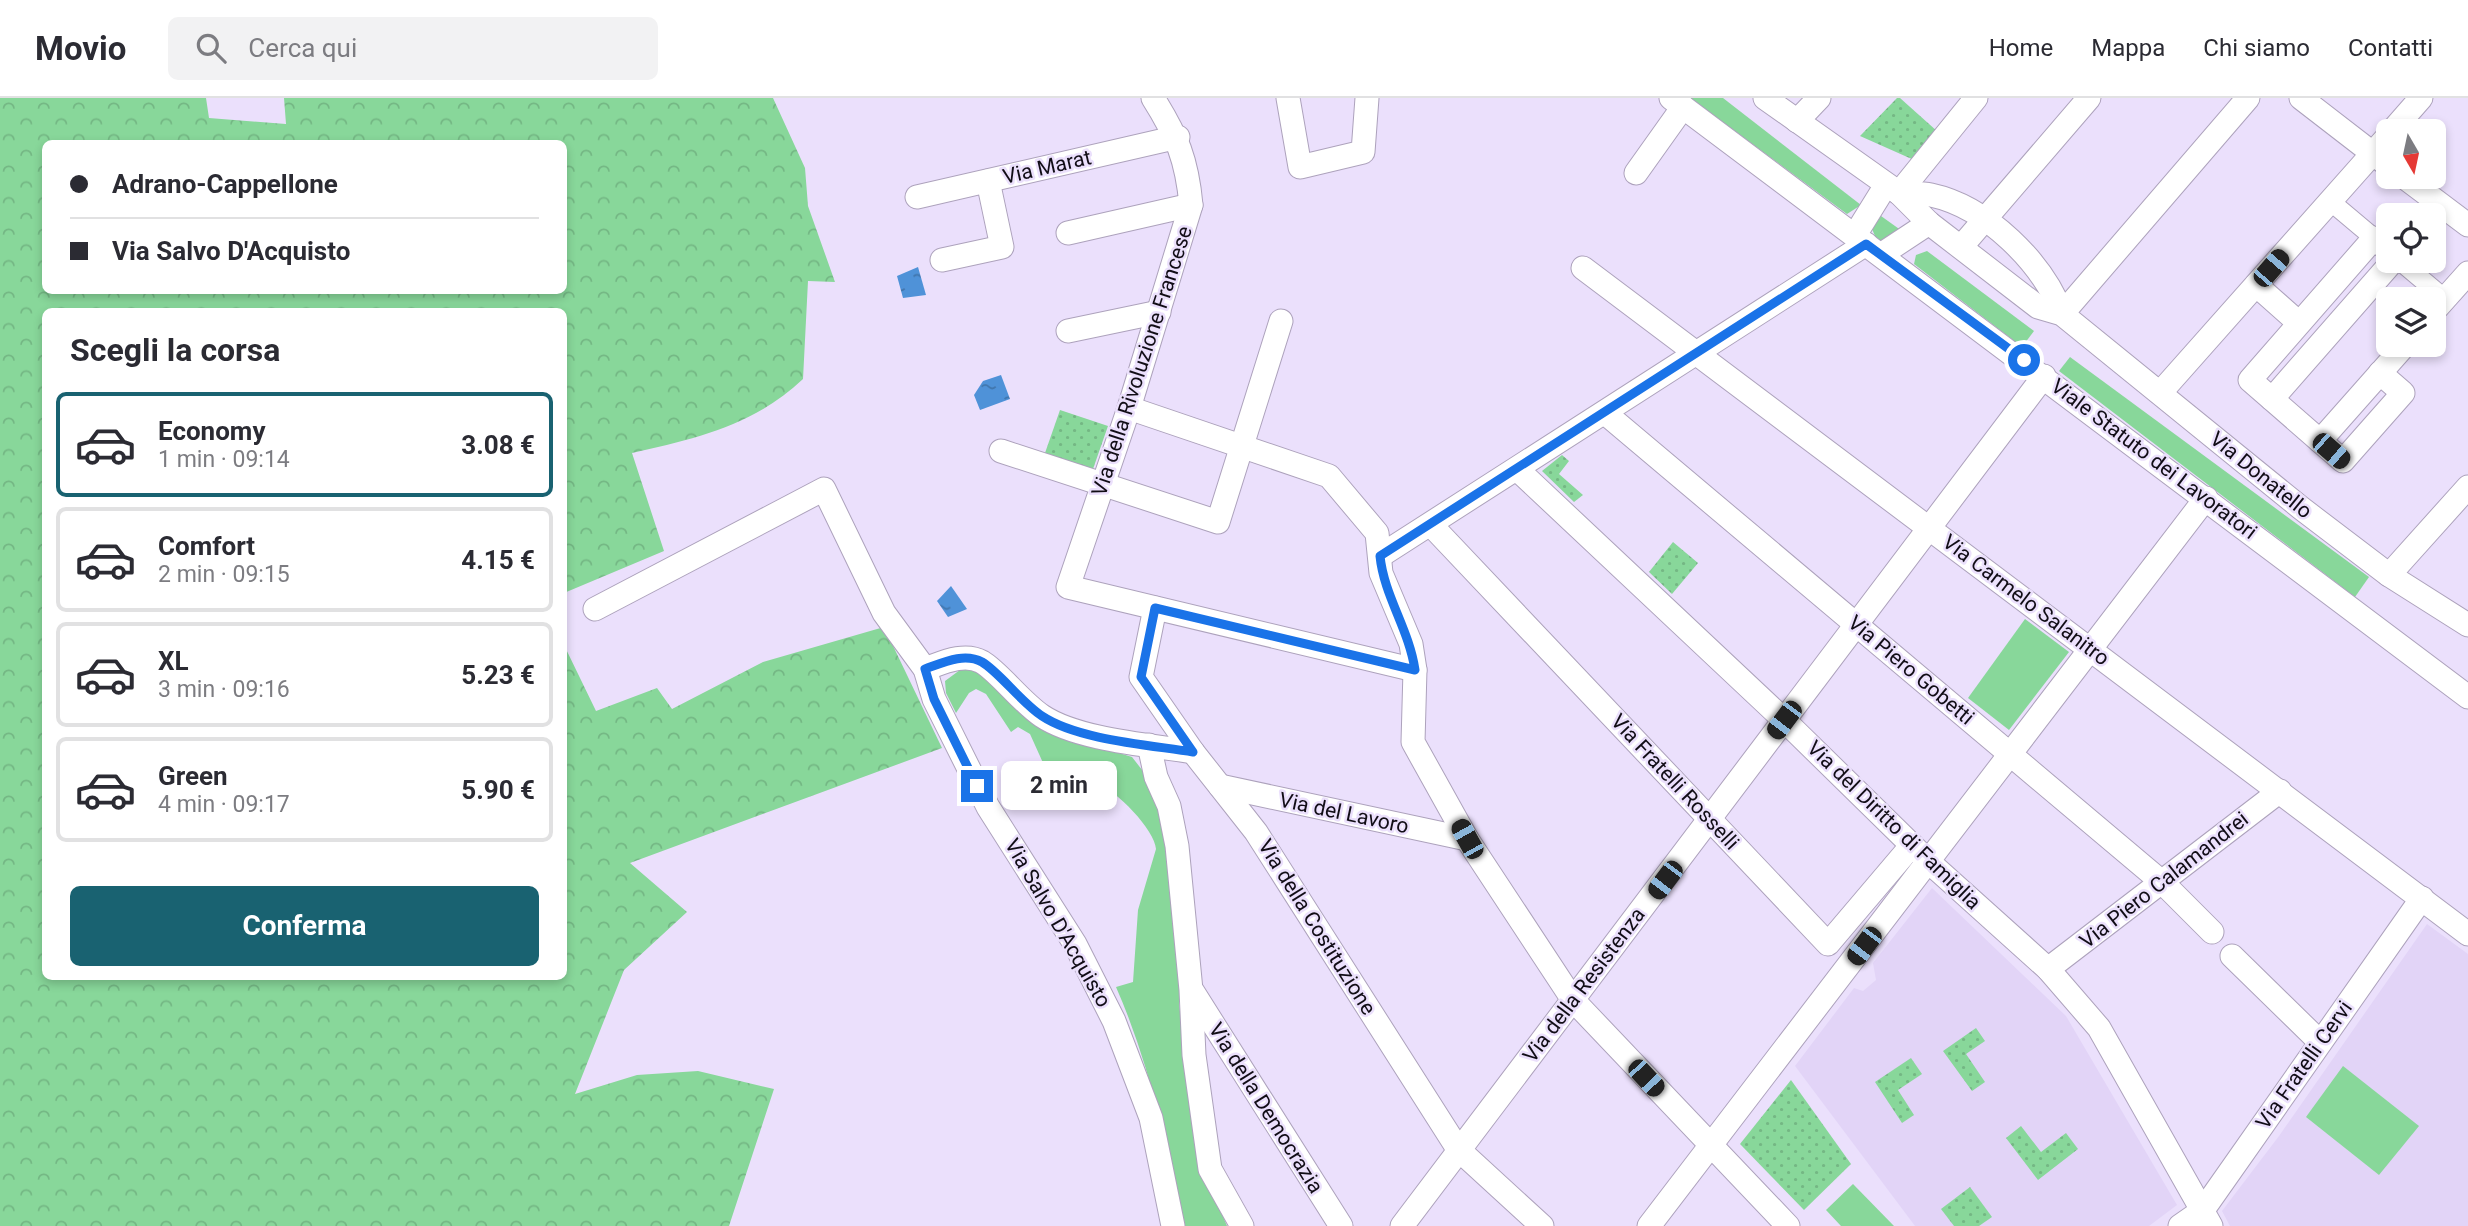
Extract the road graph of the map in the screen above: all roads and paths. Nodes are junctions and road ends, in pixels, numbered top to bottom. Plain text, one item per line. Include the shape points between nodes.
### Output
1 (1153, 98) edge
2 (1288, 98) edge
3 (1367, 98) edge
4 (1765, 98) edge
5 (1819, 98) edge
6 (1976, 98) edge
7 (2089, 98) edge
8 (2248, 98) edge
9 (2301, 98) edge
10 (2421, 98) edge
11 (1677, 103) edge
12 (2402, 119) edge
13 (1797, 121) junction
14 (1178, 137) junction
15 (2376, 155) edge
16 (2376, 163) edge
17 (1636, 173) dead end
18 (988, 181) junction
19 (1892, 189) junction
20 (2420, 189) edge
21 (917, 197) dead end
22 (2330, 201) junction
23 (1191, 205) junction
24 (1984, 220) junction
25 (1928, 223) junction
26 (2468, 225) edge
27 (1068, 233) dead end
28 (2376, 241) edge
29 (1868, 244) junction
30 (1961, 247) junction
31 (2376, 250) edge
32 (942, 261) dead end
33 (1583, 268) dead end
34 (2382, 273) edge
35 (2411, 273) edge
36 (2468, 273) edge
37 (2256, 285) junction
38 (2423, 287) edge
39 (2446, 297) edge
40 (1159, 312) junction
41 (2062, 314) junction
42 (1281, 321) dead end
43 (2299, 323) junction
44 (1068, 331) dead end
45 (1696, 354) junction
46 (2394, 357) edge
47 (2044, 376) junction
48 (2160, 393) junction
49 (2272, 399) junction
50 (1129, 408) junction
51 (1605, 413) junction
52 (1243, 447) junction
53 (1001, 451) dead end
54 (1518, 470) junction
55 (1103, 483) junction
56 (2468, 487) edge
57 (2206, 498) junction
58 (1432, 526) junction
59 (1930, 528) junction
60 (1380, 556) junction
61 (2389, 575) junction
62 (1155, 608) junction
63 (595, 609) dead end
64 (1857, 624) junction
65 (2468, 625) edge
66 (2091, 649) junction
67 (925, 669) junction
68 (1415, 670) junction
69 (2468, 697) edge
70 (1784, 720) junction
71 (1149, 745) junction
72 (1193, 752) junction
73 (2010, 754) junction
74 (1220, 786) junction
75 (2280, 791) junction
76 (1711, 820) junction
77 (1467, 839) junction
78 (1912, 845) junction
79 (1929, 862) junction
80 (2163, 883) junction
81 (2422, 898) junction
82 (2213, 932) dead end
83 (2468, 934) edge
84 (2232, 956) dead end
85 (2048, 969) junction
86 (1191, 990) junction
87 (1573, 1000) junction
88 (2320, 1042) junction
89 (1704, 1147) junction
90 (1458, 1149) junction
91 (2207, 1218) edge
92 (1172, 1226) edge
93 (1242, 1226) edge
94 (1341, 1226) edge
95 (1402, 1226) edge
96 (1542, 1226) edge
97 (1649, 1226) edge
98 (1788, 1226) edge
99 (2180, 1226) edge

1 - 14 street, Via della Rivoluzione Francese
2 - 3 street via 1300,167 1363,152
4 - 13 street
5 - 13 street
6 - 19 street
7 - 24 street
8 - 41 street
9 - 15 street
10 - 12 street
11 - 17 street
11 - 29 street, Viale Statuto dei Lavoratori
13 - 19 street
14 - 18 street, Via Marat
14 - 23 street, Via della Rivoluzione Francese
16 - 22 street
18 - 21 street, Via Marat
18 - 32 street via 1002,247
19 - 24 street via 1943,199
19 - 25 street
19 - 29 street
20 - 26 street
22 - 28 street
22 - 37 street
23 - 27 street
23 - 40 street, Via della Rivoluzione Francese
24 - 30 street
24 - 41 street via 2035,266 2052,288
25 - 29 street
25 - 30 street
29 - 45 street
29 - 47 street, Viale Statuto dei Lavoratori
30 - 41 street via 2038,307
31 - 43 street
33 - 45 street, Via Carmelo Salanitro
34 - 49 street
35 - 38 street
36 - 39 street
37 - 43 street
37 - 48 street
40 - 44 street
40 - 50 street, Via della Rivoluzione Francese
41 - 48 street, Via Donatello
42 - 52 street
43 - 49 street via 2250,380
45 - 51 street
45 - 59 street, Via Carmelo Salanitro
46 - 49 street via 2320,441
47 - 57 street, Viale Statuto dei Lavoratori
47 - 59 street, Via della Resistenza
48 - 61 street, Via Donatello
50 - 52 street
50 - 55 street, Via della Rivoluzione Francese
51 - 54 street
51 - 64 street, Via Piero Gobetti
52 - 55 street via 1218,522
52 - 60 street via 1329,476 1377,533
53 - 55 street
54 - 58 street
54 - 70 street, Via del Diritto di Famiglia
55 - 62 street, Via della Rivoluzione Francese via 1068,587
56 - 61 street
57 - 66 street
57 - 69 street, Viale Statuto dei Lavoratori
58 - 60 street
58 - 76 street, Via Fratelli Rosselli
59 - 64 street, Via della Resistenza
59 - 66 street, Via Carmelo Salanitro
60 - 68 street via 1381,573 1411,644
61 - 65 street, Via Donatello
62 - 68 street
62 - 72 street, Via della Costituzione via 1141,677
63 - 67 street, Via Salvo D'Acquisto via 824,489 884,613
64 - 70 street, Via della Resistenza
64 - 73 street, Via Piero Gobetti
66 - 73 street
66 - 75 street, Via Carmelo Salanitro
67 - 71 street via 968,658 982,662 1045,718 1095,736
67 - 92 street, Via Salvo D'Acquisto via 934,699 988,807 1075,944 1114,1021 1151,1118
68 - 77 street via 1413,742
70 - 76 street, Via della Resistenza
70 - 78 street, Via del Diritto di Famiglia
71 - 72 street
71 - 86 street via 1177,846
72 - 74 street, Via della Costituzione
73 - 79 street
73 - 80 street, Via Piero Gobetti
74 - 77 street, Via del Lavoro
74 - 90 street, Via della Costituzione via 1256,832
75 - 80 street, Via Piero Calamandrei
75 - 81 street, Via Carmelo Salanitro
76 - 78 street, Via Fratelli Rosselli via 1828,944
76 - 87 street, Via della Resistenza
77 - 87 street
78 - 79 street, Via del Diritto di Famiglia
79 - 85 street, Via del Diritto di Famiglia
79 - 89 street via 1784,1052
80 - 82 street, Via Piero Gobetti
80 - 85 street, Via Piero Calamandrei
81 - 83 street, Via Carmelo Salanitro
81 - 88 street, Via Fratelli Cervi
84 - 88 street
85 - 91 street, Via del Diritto di Famiglia via 2099,1028
86 - 93 street via 1194,1055 1210,1169
86 - 94 street, Via della Democrazia
87 - 89 street
87 - 90 street, Via della Resistenza
88 - 91 street, Via Fratelli Cervi
89 - 97 street
89 - 98 street
90 - 95 street, Via della Resistenza
90 - 96 street, Via della Costituzione
91 - 99 street, Via Fratelli Cervi

